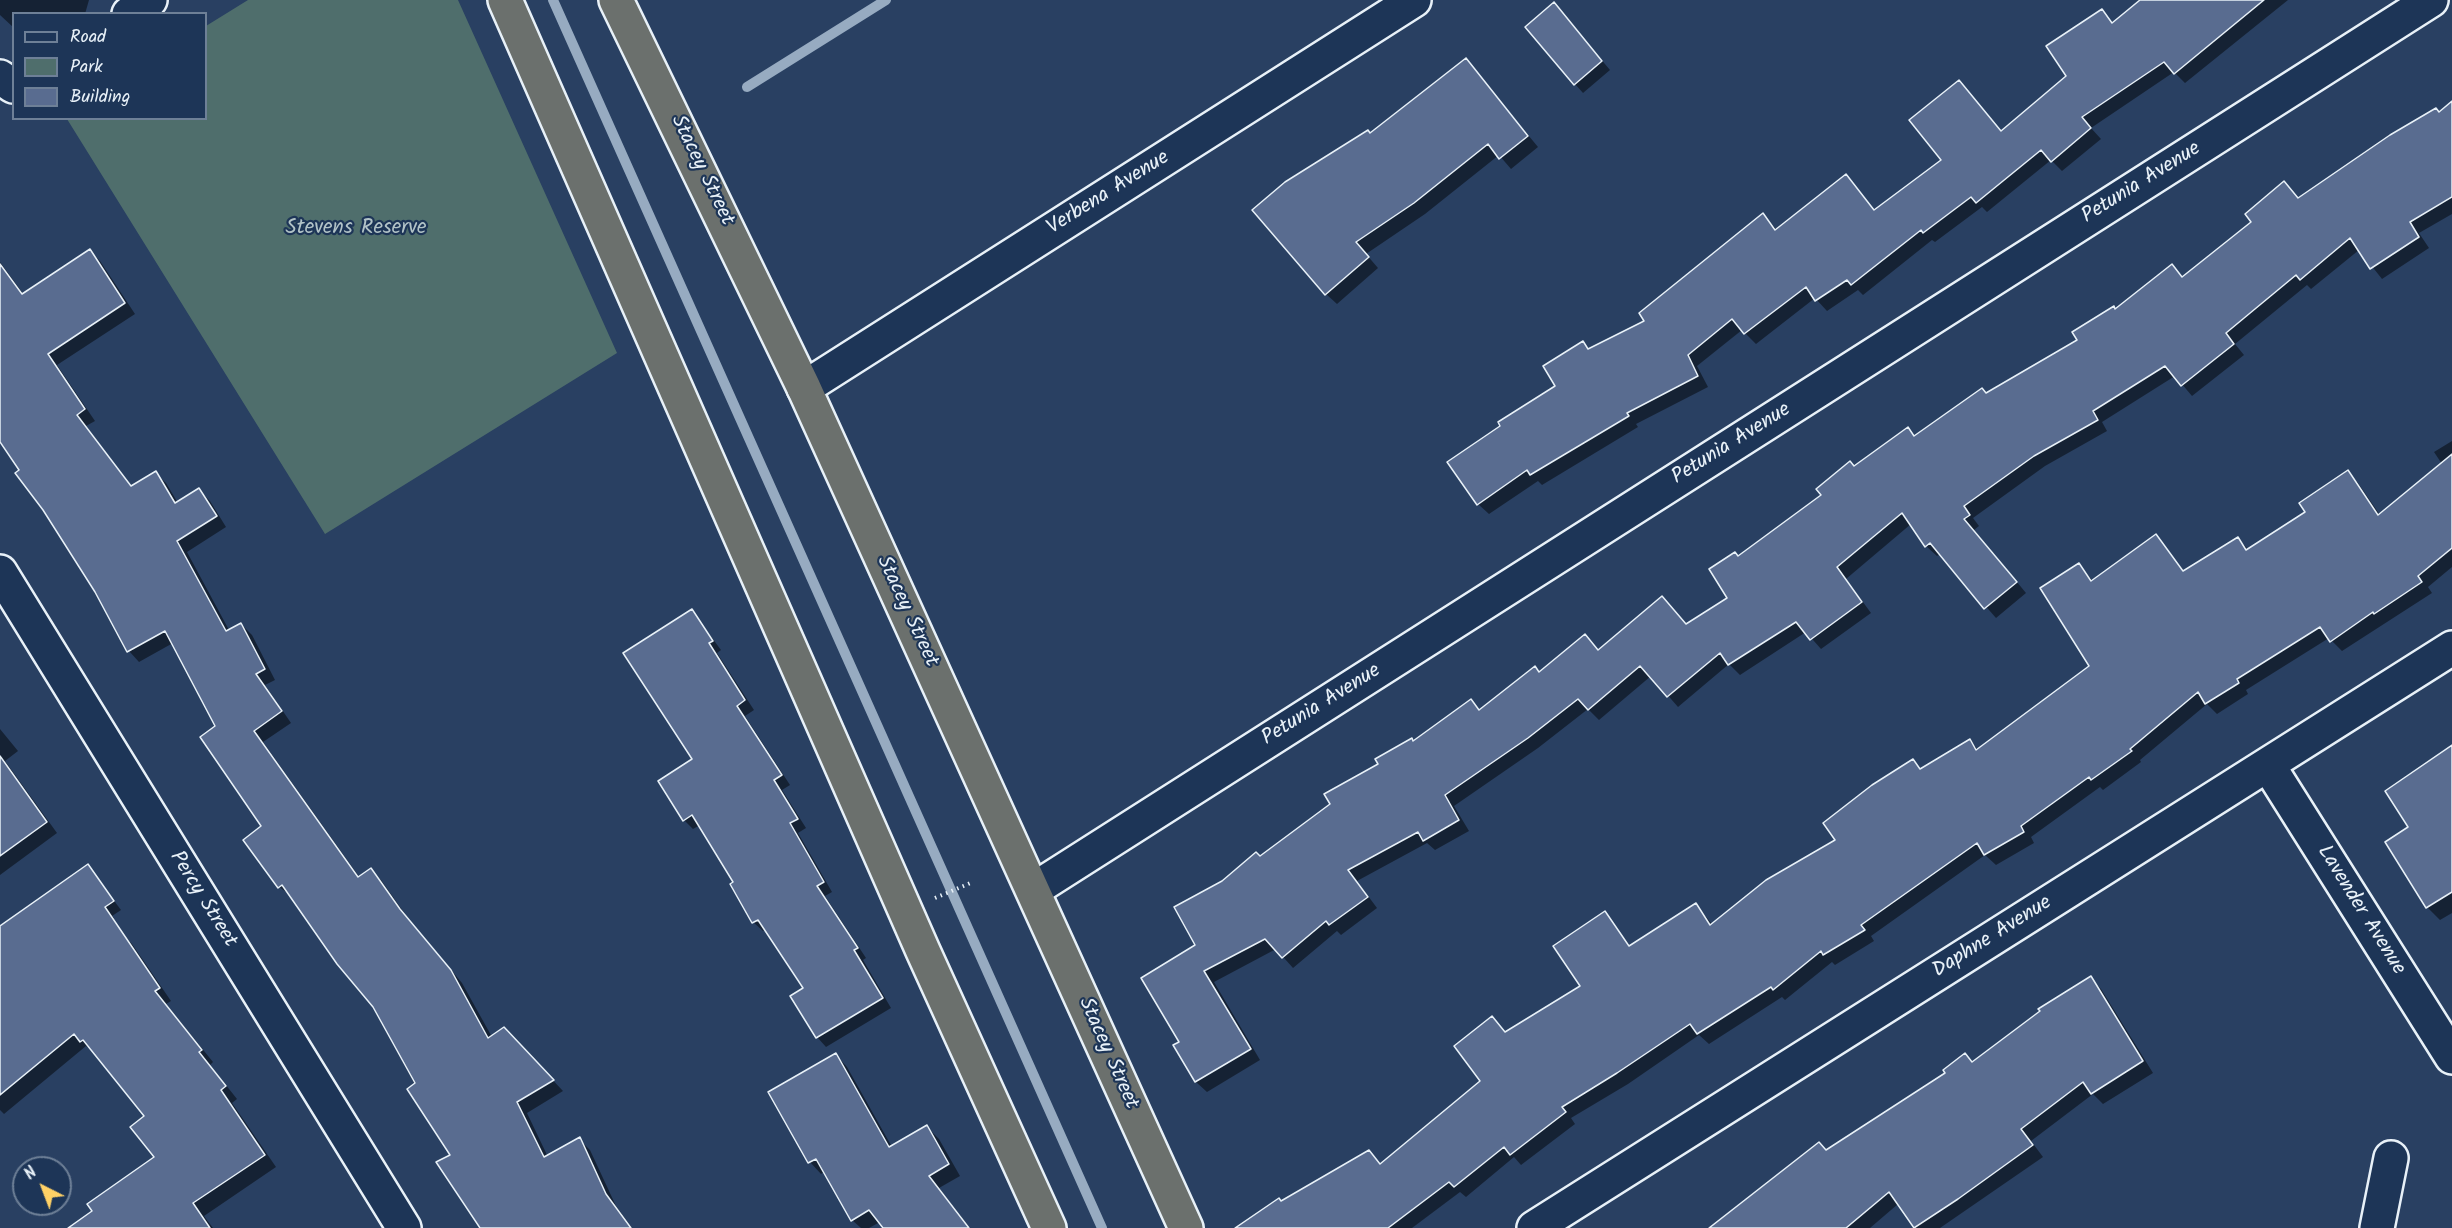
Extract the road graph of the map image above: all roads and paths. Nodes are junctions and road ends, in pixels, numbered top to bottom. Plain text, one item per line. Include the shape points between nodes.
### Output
1 (150, 0) edge
2 (505, 0) edge
3 (616, 0) edge
4 (1414, 0) edge
5 (2431, 0) edge
6 (132, 12) edge
7 (804, 388) junction
8 (0, 572) edge
9 (2452, 648) edge
10 (2268, 765) junction
11 (973, 882) dead end
12 (1033, 890) junction
13 (928, 901) dead end
14 (2452, 1057) edge
15 (2391, 1158) dead end
16 (404, 1228) edge
17 (1049, 1228) edge
18 (1186, 1228) edge
19 (1533, 1228) edge
20 (2377, 1228) edge

1 - 6 street
2 - 17 highway via 922,951
3 - 7 highway, Stacey Street
4 - 7 street, Verbena Avenue
5 - 12 street, Petunia Avenue
7 - 12 highway, Stacey Street
8 - 16 street, Percy Street
9 - 10 street, Daphne Avenue
10 - 14 street, Lavender Avenue
10 - 19 street, Daphne Avenue
11 - 13 path
12 - 18 highway, Stacey Street
15 - 20 street

